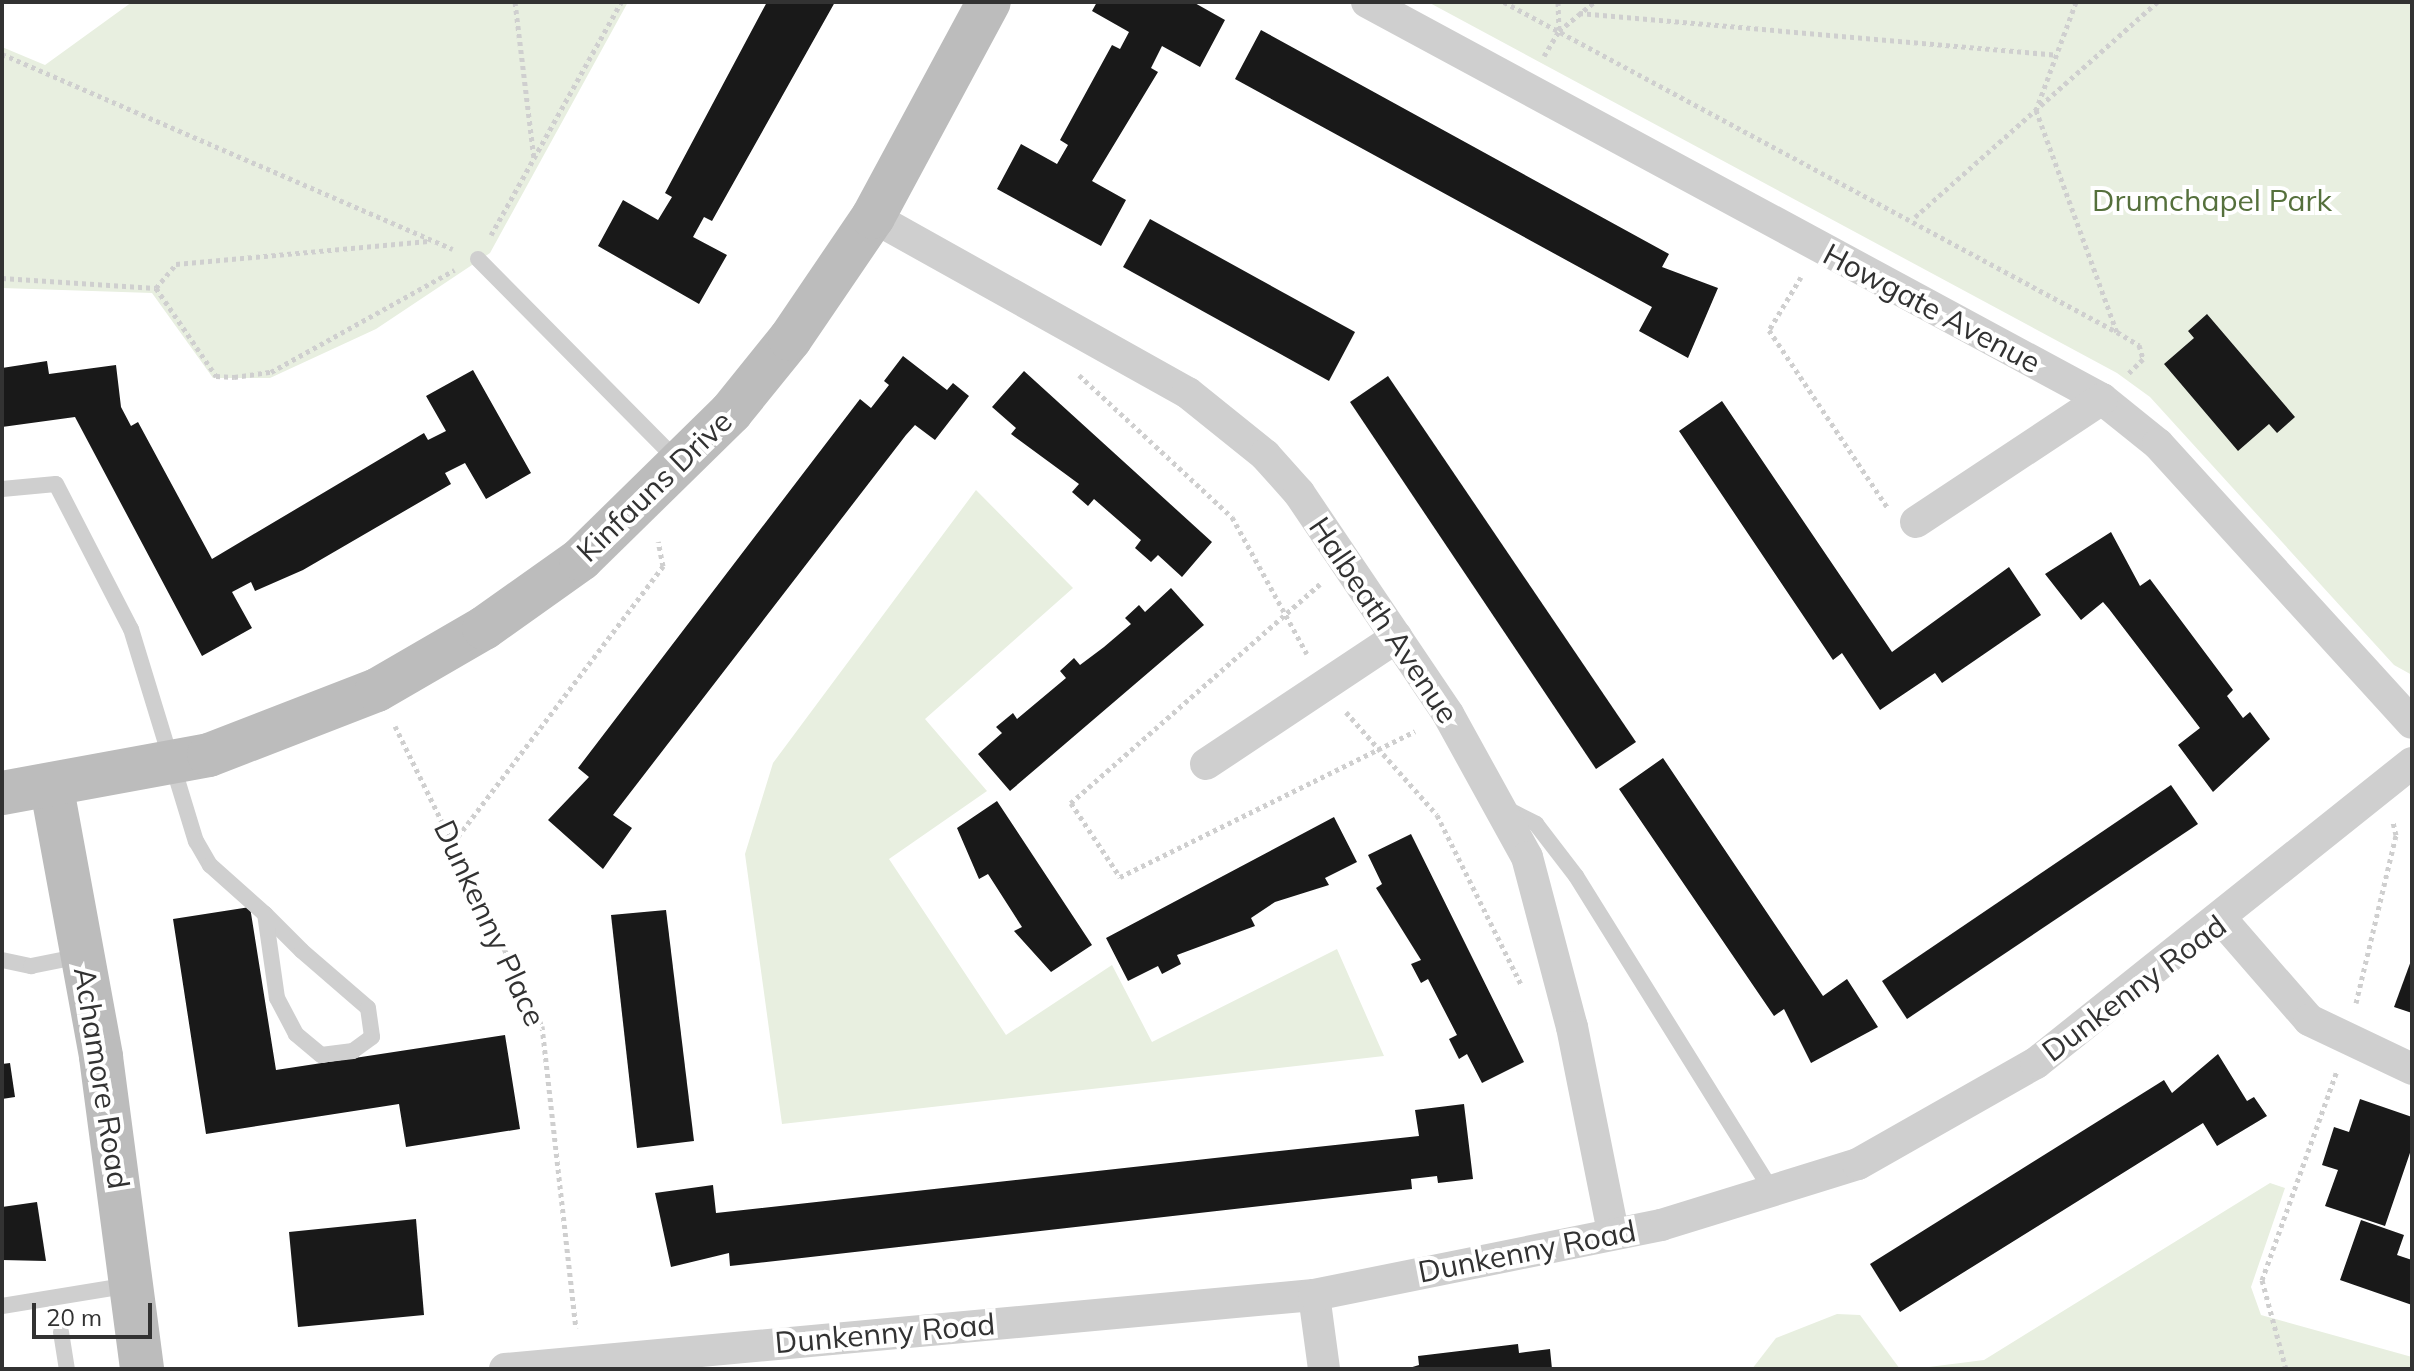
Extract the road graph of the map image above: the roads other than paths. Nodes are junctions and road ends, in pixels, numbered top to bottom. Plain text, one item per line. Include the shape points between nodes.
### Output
1 (989, 2) edge
2 (1367, 2) edge
3 (873, 217) junction
4 (478, 259) road end
5 (2102, 399) junction
6 (681, 464) junction
7 (2, 489) edge
8 (1916, 522) road end
9 (1397, 637) junction
10 (2412, 723) edge
11 (2412, 763) edge
12 (1206, 764) dead end
13 (171, 766) junction
14 (52, 789) junction
15 (2, 793) edge
16 (1505, 808) junction
17 (265, 914) junction
18 (2223, 921) junction
19 (82, 956) junction
20 (2, 960) edge
21 (2412, 1069) edge
22 (1772, 1191) junction
23 (1613, 1232) junction
24 (130, 1285) junction
25 (1314, 1295) junction
26 (2, 1306) edge
27 (61, 1332) dead end
28 (67, 1369) edge
29 (142, 1369) edge
30 (505, 1369) edge
31 (1324, 1369) edge

1 - 3 street, Kinfauns Drive
2 - 5 street, Howgate Avenue
3 - 6 street, Kinfauns Drive via 790,339
3 - 9 street, Halbeath Avenue via 1229,423 1299,493
4 - 6 lane
5 - 8 street
5 - 10 street, Howgate Avenue via 2158,444
6 - 13 street, Kinfauns Drive via 635,512 523,601 377,690
7 - 13 lane via 56,484 131,629
9 - 12 street
9 - 16 street, Halbeath Avenue
11 - 18 street, Dunkenny Road
13 - 14 street, Kinfauns Drive
13 - 17 lane via 210,865
14 - 15 street, Kinfauns Drive
14 - 19 street, Achamore Road
16 - 22 lane via 1536,824 1576,876
16 - 23 street, Halbeath Avenue via 1546,912
17 - 17 lane via 368,1008 372,1037 353,1051 321,1055 296,1034 277,998
18 - 21 street via 2309,1020 2347,1044
18 - 22 street, Dunkenny Road via 2036,1063 1858,1164
19 - 20 lane via 31,966
19 - 24 street, Achamore Road
22 - 23 street, Dunkenny Road
23 - 25 street, Dunkenny Road
24 - 26 lane
24 - 29 street, Achamore Road
25 - 30 street, Dunkenny Road
25 - 31 street
27 - 28 lane

